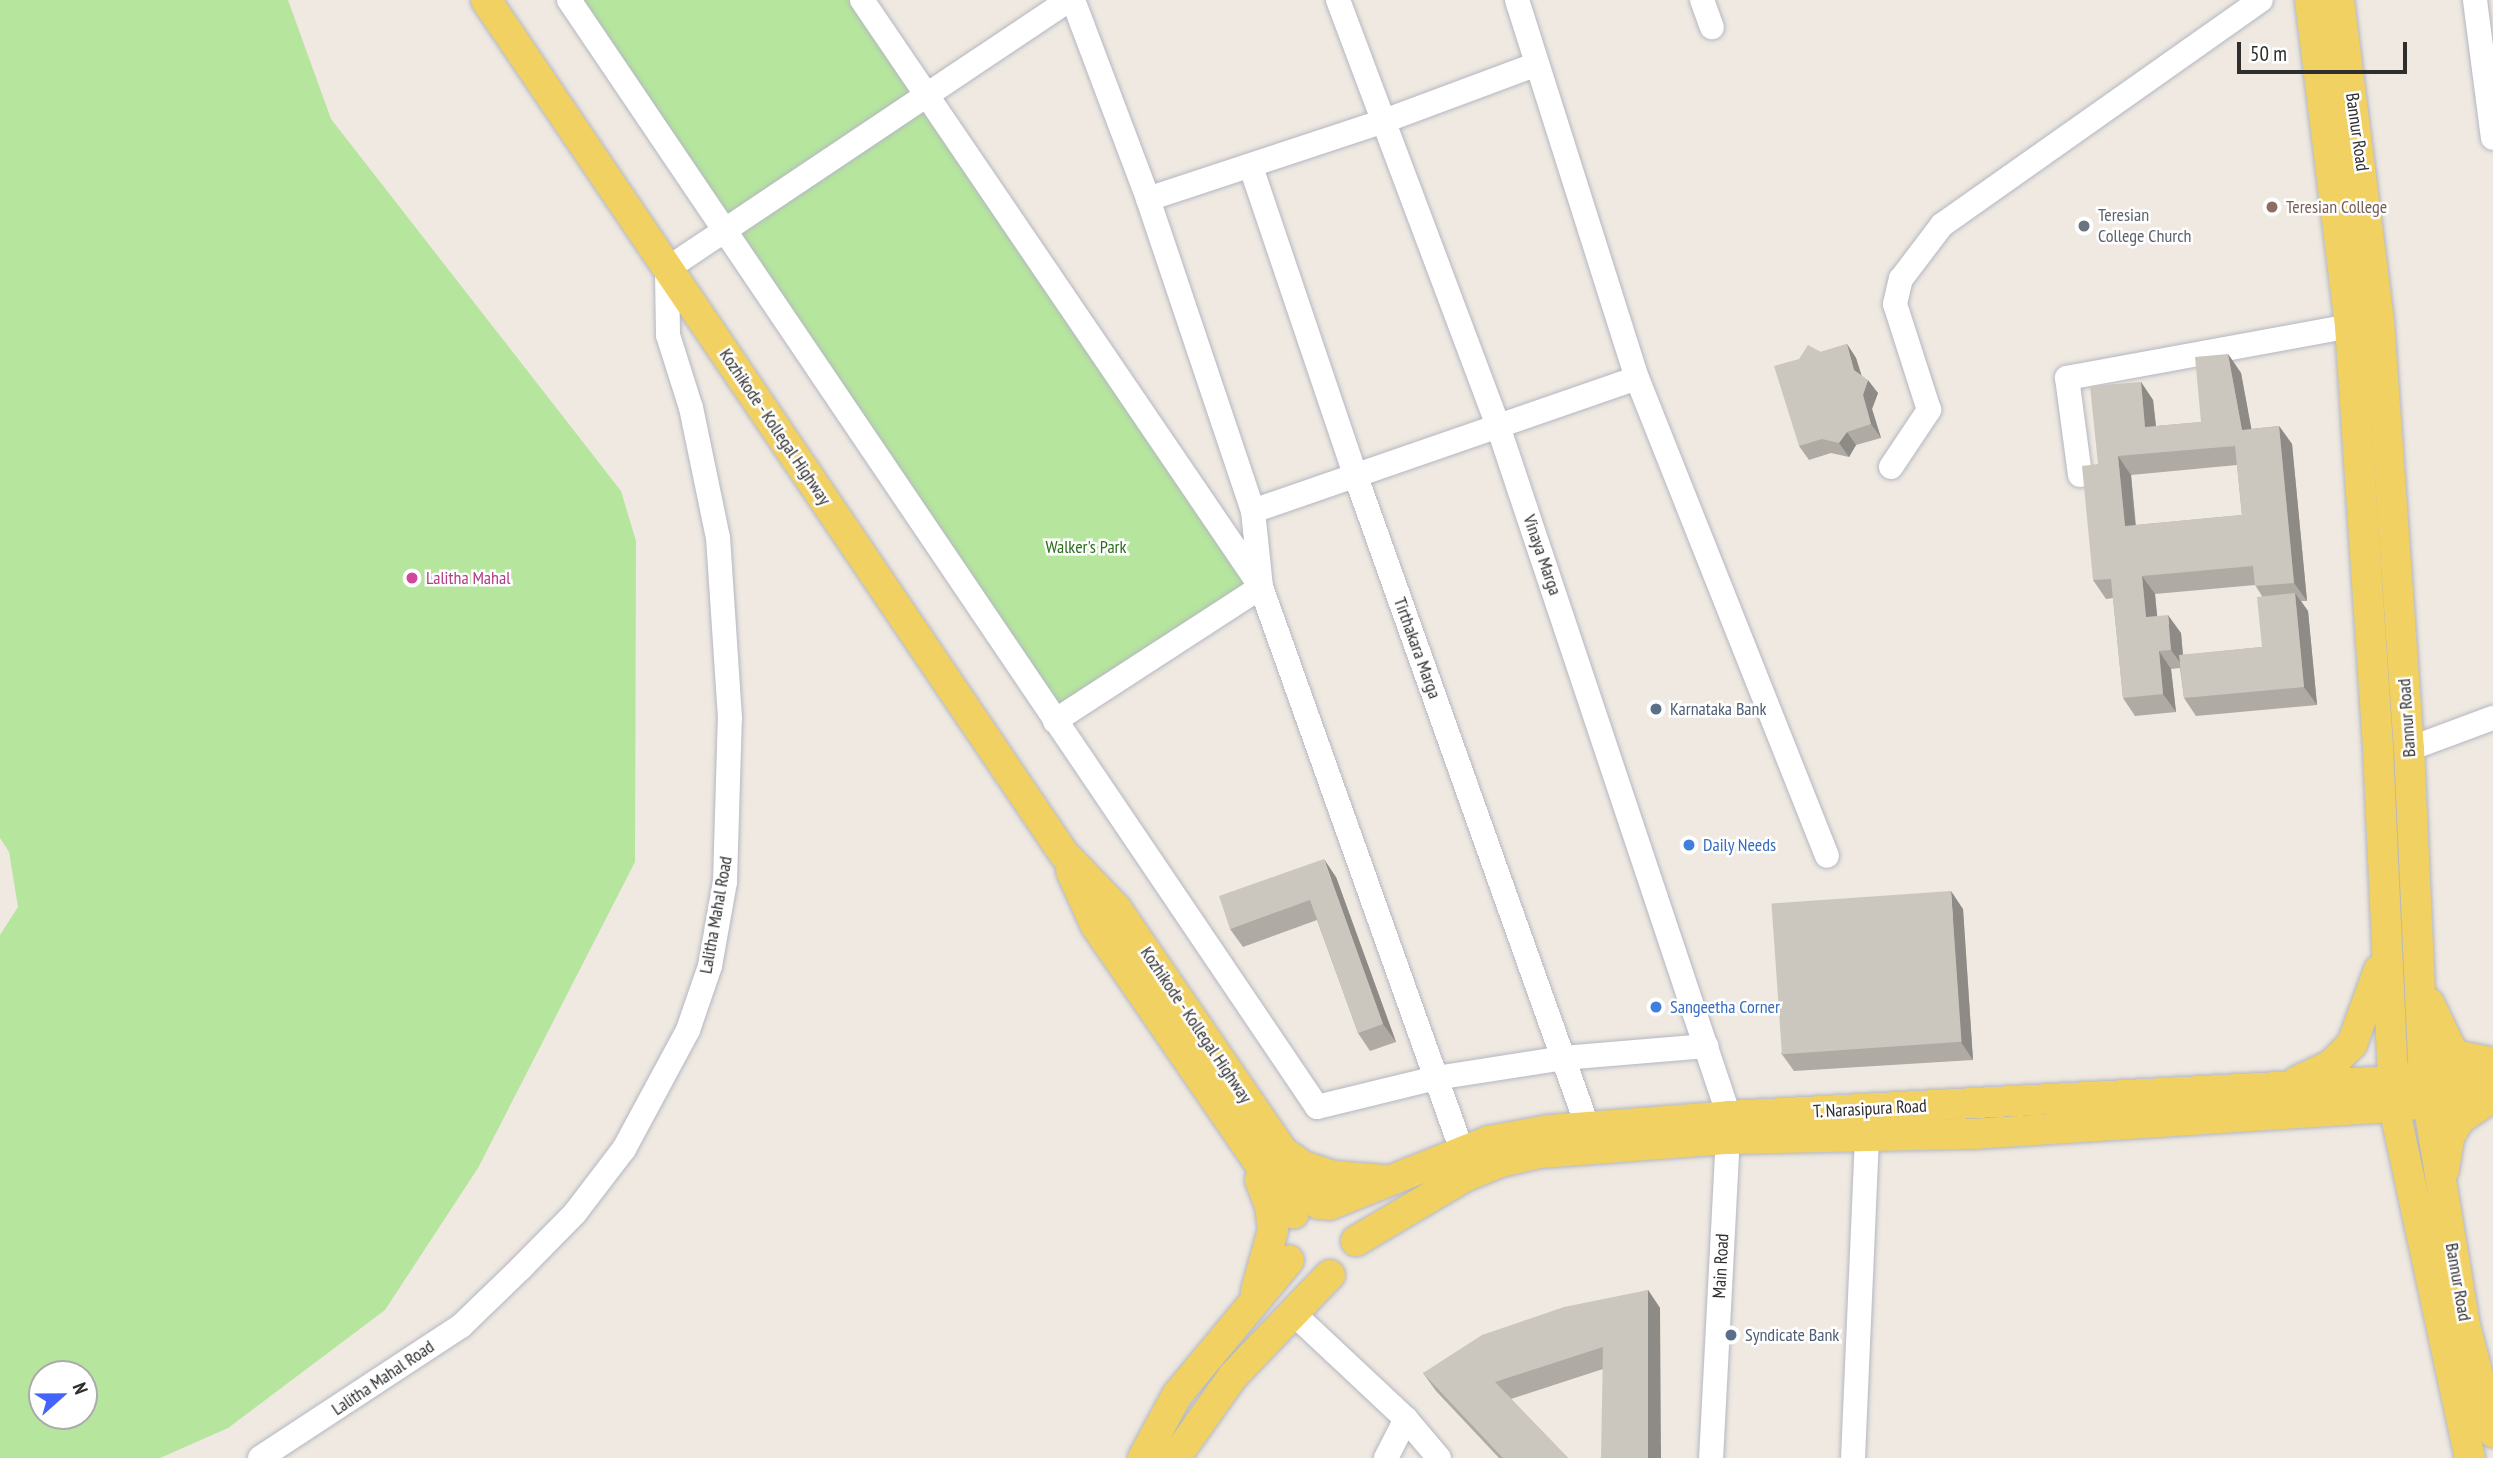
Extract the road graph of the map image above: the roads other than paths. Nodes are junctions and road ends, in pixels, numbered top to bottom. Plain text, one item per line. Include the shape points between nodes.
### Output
1 (486, 0) edge
2 (569, 0) edge
3 (862, 0) edge
4 (1071, 0) edge
5 (1338, 0) edge
6 (1517, 0) edge
7 (1702, 0) edge
8 (2261, 0) edge
9 (2310, 0) edge
10 (2339, 0) edge
11 (2475, 0) edge
12 (1712, 27) dead end
13 (1537, 64) junction
14 (927, 98) junction
15 (1384, 121) junction
16 (2493, 138) edge
17 (1251, 167) junction
18 (1148, 199) junction
19 (725, 230) junction
20 (667, 269) junction
21 (2350, 326) junction
22 (1637, 379) junction
23 (1498, 426) junction
24 (1892, 467) dead end
25 (1355, 474) junction
26 (2080, 475) edge
27 (1252, 511) junction
28 (1261, 587) junction
29 (2493, 718) edge
30 (1055, 721) junction
31 (2409, 749) junction
32 (1064, 854) junction
33 (1827, 856) dead end
34 (2386, 948) junction
35 (2419, 970) junction
36 (1707, 1046) junction
37 (1563, 1058) junction
38 (2493, 1063) edge
39 (1436, 1078) junction
40 (2273, 1088) junction
41 (2426, 1091) junction
42 (2393, 1094) junction
43 (2493, 1095) edge
44 (2290, 1114) junction
45 (1729, 1127) junction
46 (1588, 1128) junction
47 (1867, 1136) junction
48 (1242, 1143) junction
49 (1283, 1151) junction
50 (1462, 1151) junction
51 (1396, 1179) junction
52 (2441, 1186) junction
53 (2412, 1195) junction
54 (1314, 1207) junction
55 (1356, 1241) junction
56 (1289, 1261) junction
57 (1330, 1275) junction
58 (1247, 1310) junction
59 (1293, 1313) junction
60 (2491, 1417) edge
61 (1406, 1419) junction
62 (293, 1439) junction
63 (260, 1458) edge
64 (275, 1458) edge
65 (1143, 1458) edge
66 (1175, 1458) edge
67 (1386, 1458) edge
68 (1439, 1458) edge
69 (1711, 1458) edge
70 (1853, 1458) edge
71 (2470, 1458) edge

1 - 20 main road, Kozhikode - Kollegal Highway
2 - 19 street
3 - 14 street
4 - 14 street
4 - 18 street
5 - 15 street, Vinaya Marga
6 - 13 street
7 - 12 street
8 - 24 street via 1942,225 1901,279 1895,304 1929,410
9 - 21 main road
10 - 31 main road, Bannur Road via 2371,235
11 - 16 street
13 - 15 street
13 - 22 street
14 - 19 street
14 - 28 street
15 - 17 street
15 - 23 street, Vinaya Marga
17 - 18 street
17 - 25 street, Tirthakara Marga
18 - 27 street
19 - 20 street
19 - 30 street
20 - 32 main road, Kozhikode - Kollegal Highway
20 - 62 street, Lalitha Mahal Road via 668,335 706,473 726,606 730,806 725,882 710,966 688,1030 661,1083 624,1149 575,1213 461,1326
21 - 26 street via 2067,377
21 - 34 main road
22 - 23 street
22 - 33 street
23 - 25 street
23 - 36 street, Vinaya Marga
25 - 27 street
25 - 37 street, Tirthakara Marga
27 - 28 street
28 - 30 street
28 - 39 street
29 - 31 street
30 - 39 street via 1317,1107
31 - 35 main road, Bannur Road
32 - 48 main road, Kozhikode - Kollegal Highway via 1096,926
32 - 49 main road, Kozhikode - Kollegal Highway via 1116,908
34 - 40 main road via 2352,1044 2309,1078
34 - 42 main road
35 - 38 main road via 2448,1048 2461,1058
35 - 41 main road, Bannur Road
36 - 37 street
36 - 45 street, Vinaya Marga
37 - 39 street
37 - 46 street, Tirthakara Marga
38 - 41 main road
39 - 50 street
40 - 42 main road, T. Narasipura Road
40 - 45 main road, T. Narasipura Road
41 - 42 main road, T. Narasipura Road
41 - 43 main road
41 - 52 main road, Bannur Road
42 - 44 main road, T. Narasipura Road
42 - 53 main road
43 - 52 main road via 2455,1127
44 - 47 main road, T. Narasipura Road via 1973,1135
44 - 53 main road via 2371,1124 2388,1140
45 - 46 main road, T. Narasipura Road
45 - 47 main road, T. Narasipura Road
45 - 55 main road, T. Narasipura Road via 1501,1162 1411,1205
45 - 69 street, Main Road
46 - 50 main road, T. Narasipura Road via 1522,1134
47 - 70 street
48 - 54 main road, Kozhikode - Kollegal Highway
48 - 58 main road via 1270,1206 1273,1230 1261,1280
49 - 51 main road via 1303,1166 1334,1176
49 - 54 main road, Kozhikode - Kollegal Highway
50 - 51 main road, T. Narasipura Road
51 - 54 main road, T. Narasipura Road
52 - 60 main road, Bannur Road via 2465,1326
53 - 71 main road
54 - 55 main road via 1349,1218
54 - 56 main road via 1283,1236
55 - 57 main road via 1348,1262
56 - 57 main road via 1307,1275
56 - 58 main road
57 - 59 main road
58 - 65 main road via 1177,1395
59 - 61 street
59 - 66 main road via 1233,1376
61 - 67 street
61 - 68 street
62 - 63 street, Lalitha Mahal Road
62 - 64 street, Lalitha Mahal Road

